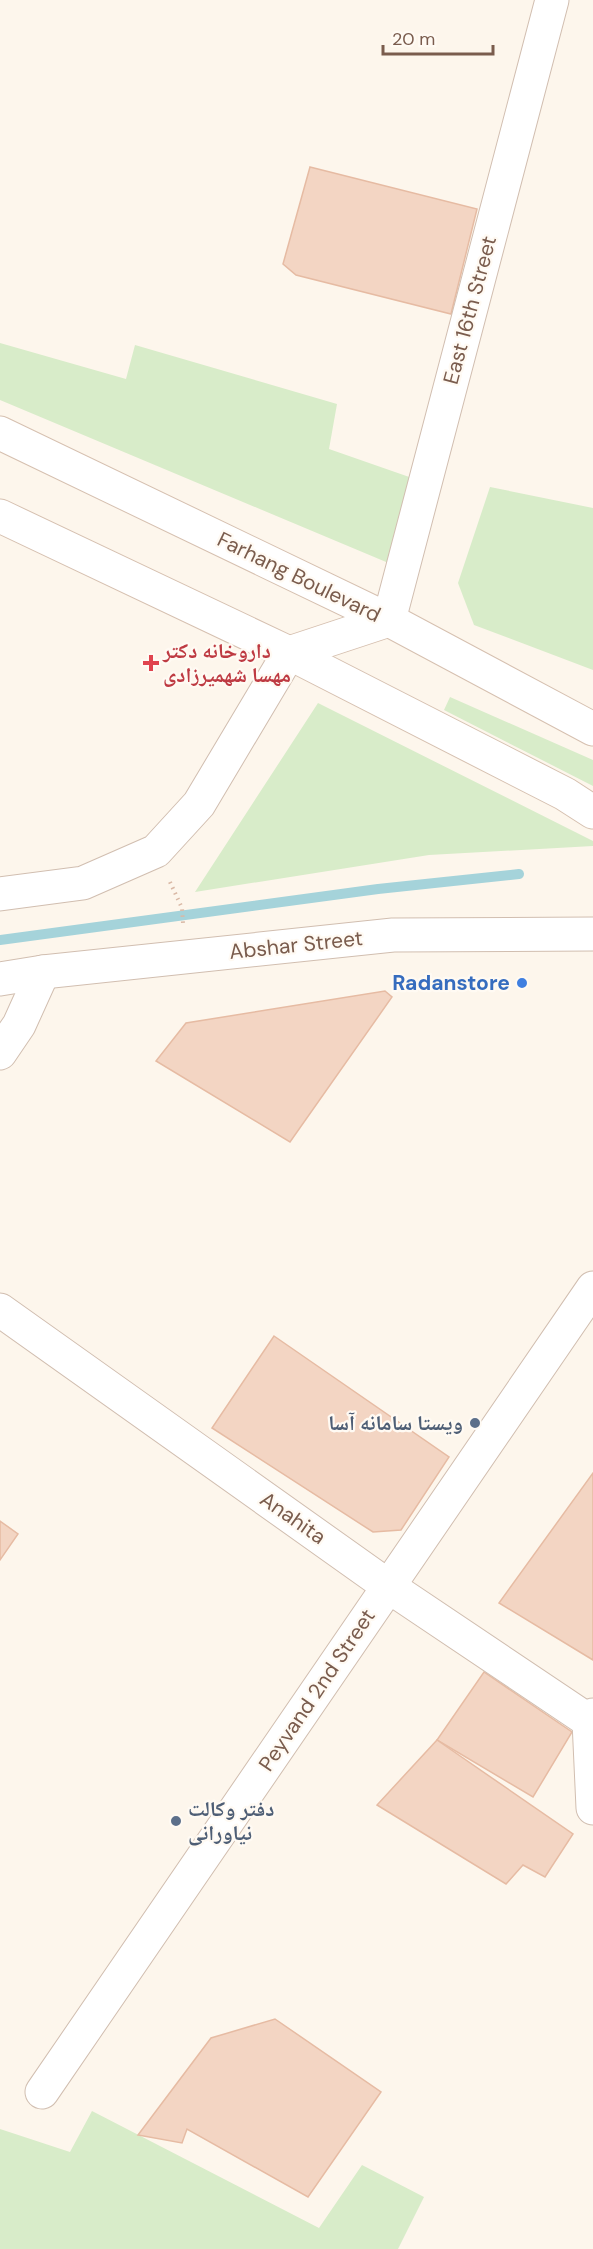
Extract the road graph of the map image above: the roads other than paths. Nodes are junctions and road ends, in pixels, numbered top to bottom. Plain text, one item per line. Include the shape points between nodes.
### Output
1 (552, 0) edge
2 (0, 433) edge
3 (0, 516) edge
4 (388, 620) junction
5 (289, 653) junction
6 (593, 729) edge
7 (593, 812) edge
8 (0, 894) edge
9 (593, 934) edge
10 (43, 972) junction
11 (0, 980) edge
12 (0, 1053) edge
13 (593, 1288) edge
14 (0, 1310) edge
15 (388, 1586) junction
16 (591, 1718) edge
17 (593, 1808) edge
18 (42, 2092) dead end

1 - 4 street, East 16th Street
2 - 4 street, Farhang Boulevard
3 - 5 street
4 - 5 street
4 - 6 street, Farhang Boulevard
5 - 7 street
5 - 8 street via 199,804 156,851 83,884
9 - 10 street, Abshar Street via 393,935
10 - 11 street, Abshar Street
10 - 12 street via 19,1025
13 - 15 street, Peyvand 2nd Street
14 - 15 street, Anahita
15 - 16 street, Anahita
15 - 18 street, Peyvand 2nd Street
16 - 17 street

